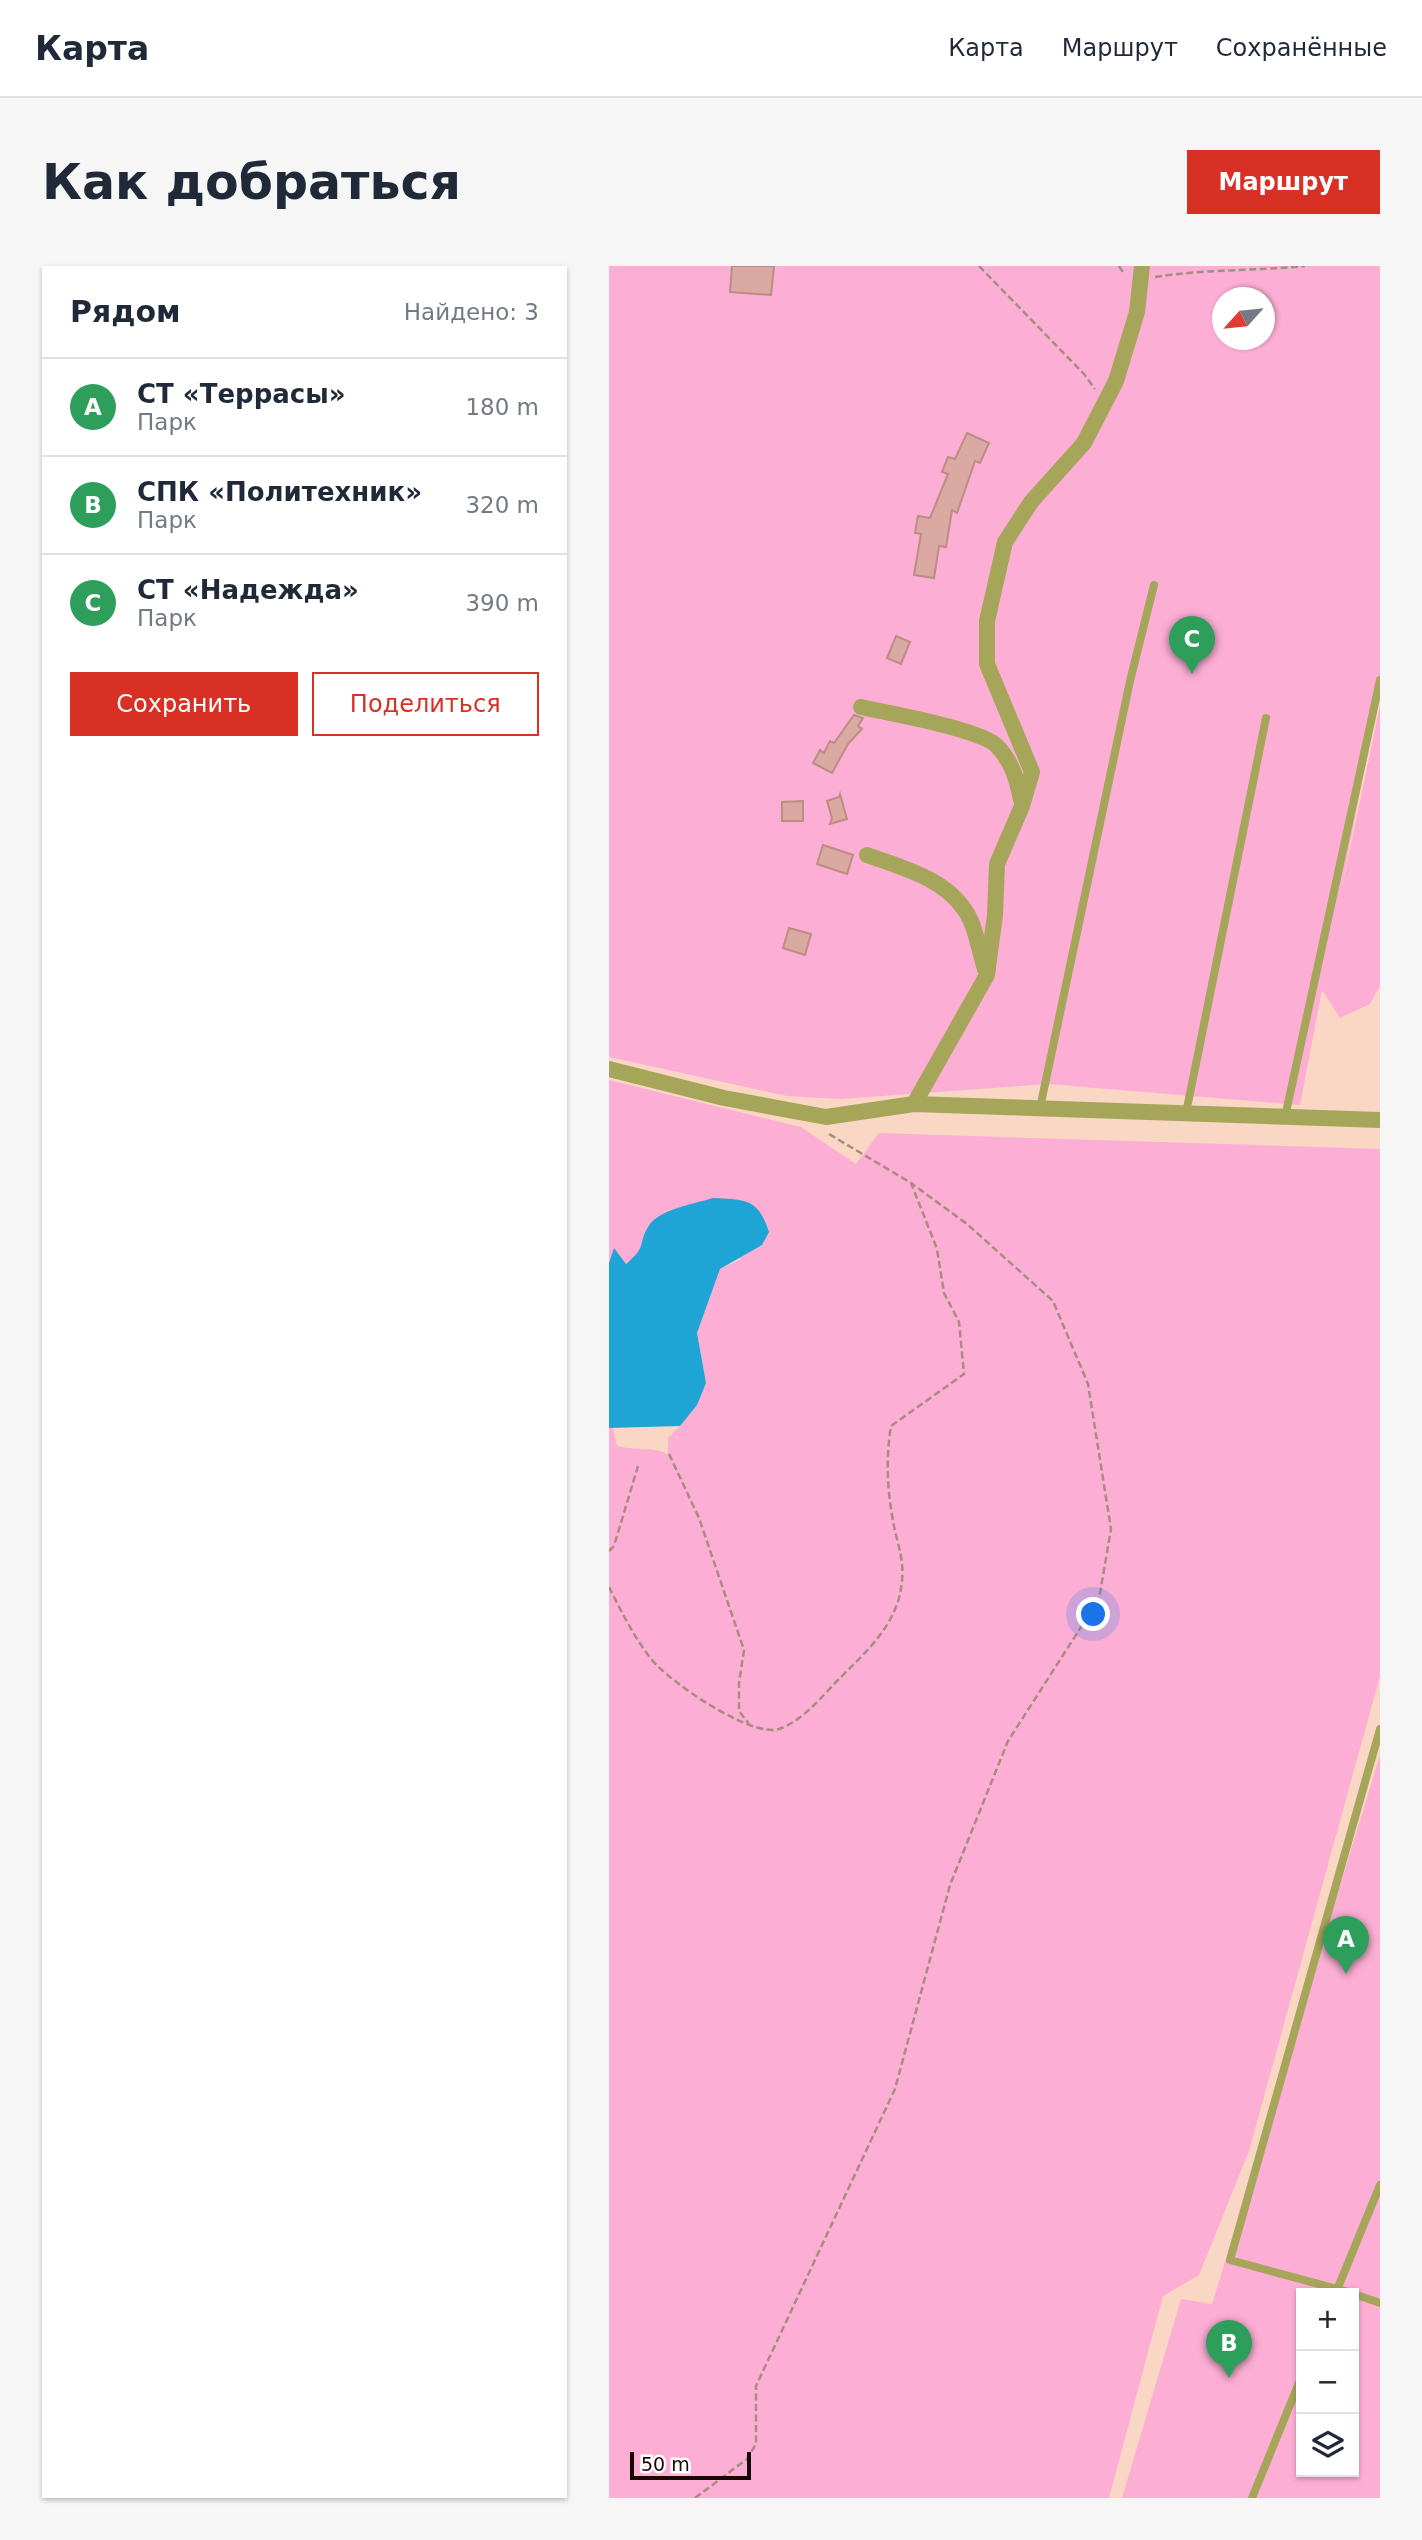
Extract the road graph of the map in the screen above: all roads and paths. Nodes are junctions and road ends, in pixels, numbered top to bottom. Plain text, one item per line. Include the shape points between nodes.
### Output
1 (979, 266) edge
2 (1305, 266) edge
3 (1142, 272) edge
4 (1104, 404) junction
5 (1154, 585) dead end
6 (1380, 680) edge
7 (861, 706) dead end
8 (1266, 718) dead end
9 (1022, 806) junction
10 (867, 855) dead end
11 (987, 975) junction
12 (609, 1069) edge
13 (914, 1104) junction
14 (1040, 1108) junction
15 (1186, 1113) junction
16 (1285, 1117) junction
17 (1380, 1120) edge
18 (824, 1130) dead end
19 (911, 1183) junction
20 (669, 1454) dead end
21 (638, 1466) dead end
22 (609, 1551) edge
23 (609, 1587) edge
24 (751, 1727) junction
25 (1380, 1729) edge
26 (1380, 2185) edge
27 (1327, 2288) edge
28 (1338, 2288) edge
29 (1359, 2296) edge
30 (1380, 2303) edge
31 (1296, 2390) edge
32 (695, 2498) edge
33 (1252, 2498) edge

1 - 4 path via 1084,374
2 - 3 path
3 - 4 street via 1134,323
4 - 9 street via 1084,443 1031,502 1005,542 987,621 987,664 1031,772
5 - 14 lane
6 - 16 lane
7 - 9 street via 948,726 995,744 1016,773
8 - 15 lane
9 - 11 street via 997,864
10 - 11 street via 928,877 953,895 970,920
11 - 13 street
12 - 13 street via 826,1117
13 - 14 street
14 - 15 street
15 - 16 street
16 - 17 street
18 - 19 path
19 - 24 path via 937,1249 944,1293 959,1322 964,1374 891,1426 886,1464 892,1518 901,1546 903,1575 898,1600 881,1636 805,1712 778,1729
19 - 32 path via 967,1224 1053,1301 1088,1384 1111,1529 1099,1599 1008,1741 950,1885 895,2089 756,2386 756,2444 747,2459
20 - 24 path via 699,1518 744,1650 739,1711
21 - 22 path
23 - 24 path via 653,1661 687,1690
25 - 27 lane via 1230,2260
26 - 28 lane
29 - 30 lane
31 - 33 lane

